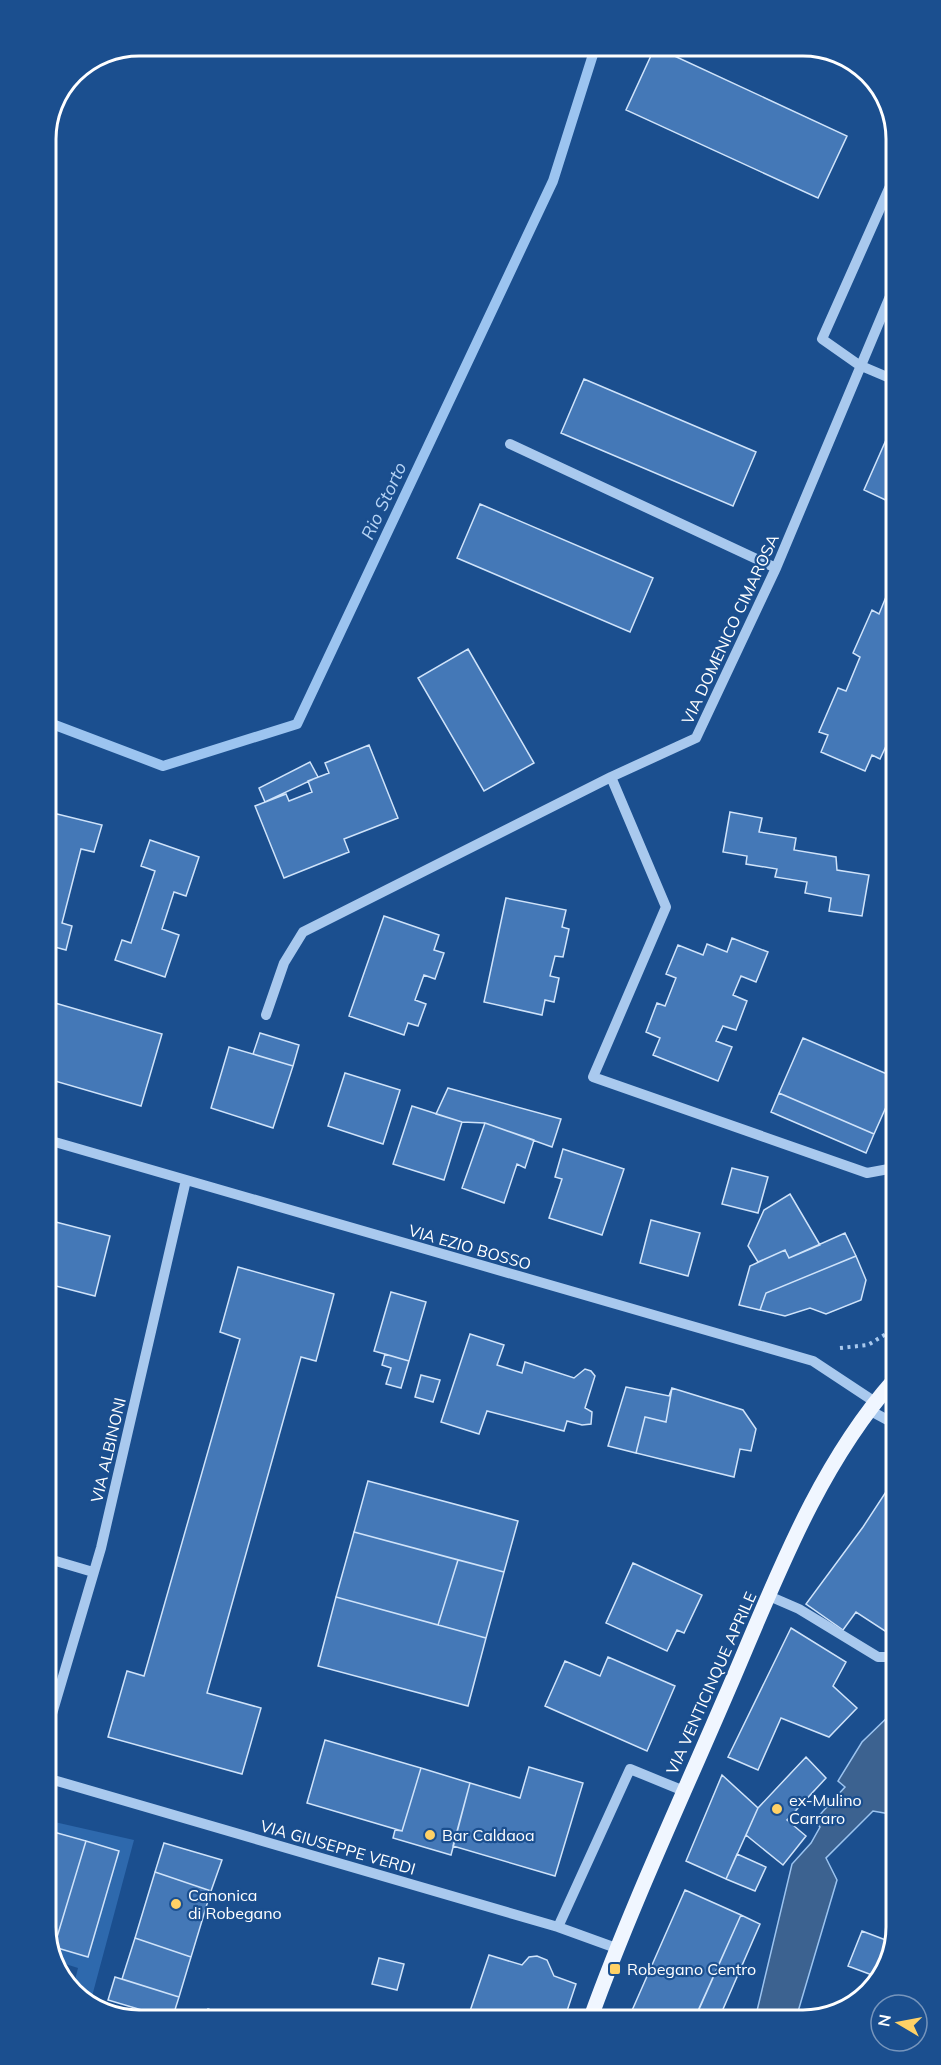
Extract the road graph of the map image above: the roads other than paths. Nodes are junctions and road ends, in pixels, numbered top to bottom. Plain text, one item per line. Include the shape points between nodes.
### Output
1 (886, 195) edge
2 (886, 305) edge
3 (859, 365) junction
4 (886, 376) edge
5 (510, 444) dead end
6 (776, 568) junction
7 (611, 777) junction
8 (266, 1015) dead end
9 (56, 1142) edge
10 (886, 1169) edge
11 (186, 1180) junction
12 (886, 1389) edge
13 (872, 1406) junction
14 (886, 1417) edge
15 (56, 1561) edge
16 (93, 1572) junction
17 (769, 1596) junction
18 (886, 1657) edge
19 (56, 1703) edge
20 (56, 1781) edge
21 (684, 1791) junction
22 (558, 1927) junction
23 (616, 1948) junction
24 (594, 2010) edge

1 - 3 street via 822,339
2 - 3 street, VIA DOMENICO CIMAROSA
3 - 4 street
3 - 6 street, VIA DOMENICO CIMAROSA
5 - 6 street
6 - 7 street, VIA DOMENICO CIMAROSA via 696,738
7 - 8 street, VIA DOMENICO CIMAROSA via 303,932 284,963
7 - 10 street via 666,907 593,1077 867,1173
9 - 11 street, VIA EZIO BOSSO
11 - 13 street, VIA EZIO BOSSO via 813,1361
11 - 16 street, VIA ALBINONI
12 - 13 main road, VIA VENTICINQUE APRILE
13 - 14 street, VIA EZIO BOSSO
13 - 17 main road, VIA VENTICINQUE APRILE via 813,1504
15 - 16 street
16 - 19 street, VIA ALBINONI
17 - 18 street via 799,1609 878,1657
17 - 21 main road, VIA VENTICINQUE APRILE
20 - 22 street, VIA GIUSEPPE VERDI
21 - 22 street via 630,1768
21 - 23 main road, VIA VENTICINQUE APRILE
22 - 23 street, VIA GIUSEPPE VERDI
23 - 24 main road, VIA VENTICINQUE APRILE

